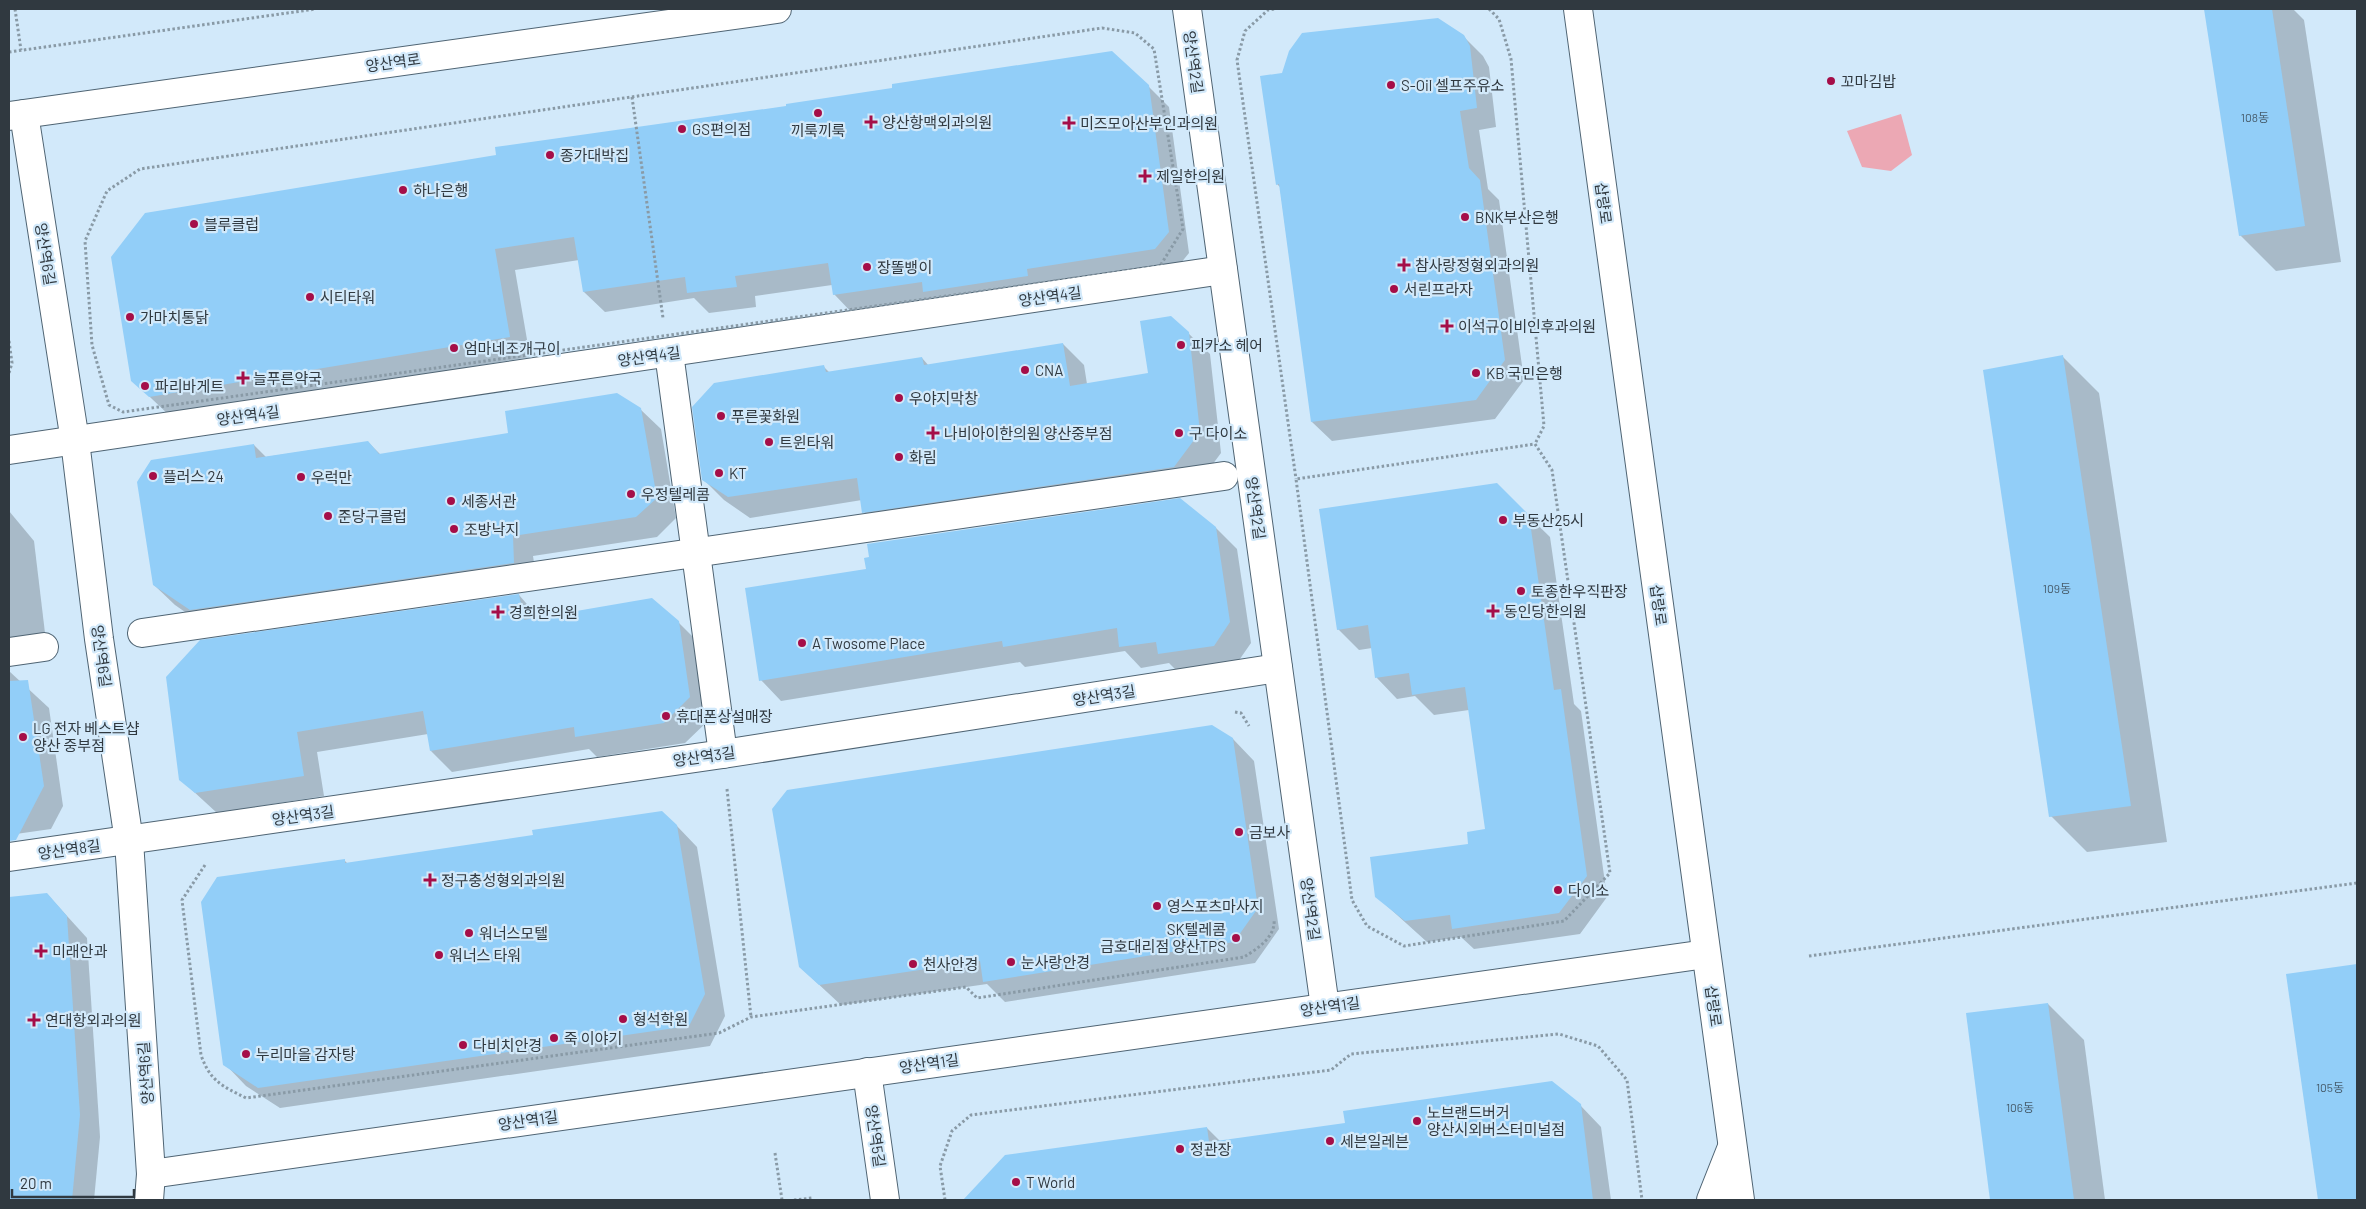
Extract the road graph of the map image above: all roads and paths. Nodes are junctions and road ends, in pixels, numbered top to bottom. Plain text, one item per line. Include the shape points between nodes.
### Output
1 (15, 9) edge
2 (316, 9) edge
3 (778, 9) edge
4 (1187, 9) edge
5 (1274, 9) edge
6 (1489, 9) edge
7 (1578, 9) edge
8 (1135, 32) dead end
9 (21, 50) junction
10 (9, 52) edge
11 (632, 97) junction
12 (16, 115) edge
13 (1173, 244) dead end
14 (1224, 270) junction
15 (9, 341) edge
16 (667, 344) junction
17 (9, 373) edge
18 (75, 441) junction
19 (1535, 444) junction
20 (9, 450) edge
21 (1224, 476) dead end
22 (1296, 479) junction
23 (695, 552) junction
24 (142, 633) dead end
25 (44, 647) dead end
26 (9, 652) edge
27 (1278, 668) junction
28 (1232, 711) dead end
29 (1250, 727) dead end
30 (722, 754) junction
31 (129, 840) junction
32 (9, 857) edge
33 (206, 864) dead end
34 (2357, 883) edge
35 (1274, 915) dead end
36 (1706, 954) junction
37 (1809, 956) dead end
38 (1325, 1006) junction
39 (751, 1018) junction
40 (867, 1072) junction
41 (1733, 1146) junction
42 (775, 1153) dead end
43 (150, 1187) edge
44 (812, 1198) dead end
45 (782, 1200) edge
46 (794, 1200) edge
47 (885, 1200) edge
48 (945, 1200) edge
49 (1642, 1200) edge
50 (1711, 1200) edge
51 (1740, 1200) edge

1 - 9 path
2 - 9 path
3 - 12 street, 양산역로
4 - 14 street, 양산역2길
5 - 22 path via 1268,10 1245,31 1237,60
6 - 19 path via 1499,19 1511,59 1544,426
7 - 36 street, 삽량로
8 - 11 path via 1102,28
9 - 10 path
11 - 16 path
11 - 16 path via 140,169 107,191 85,241 92,345 109,405 123,412
12 - 18 street, 양산역6길
13 - 16 path via 1160,266
14 - 16 street, 양산역4길
14 - 27 street, 양산역2길
15 - 17 path via 12,363
16 - 18 street, 양산역4길
16 - 23 street
18 - 20 street, 양산역4길
18 - 31 street, 양산역6길 via 99,639
19 - 22 path
19 - 22 path via 1552,470 1610,873 1564,921 1404,946 1368,926 1352,900
21 - 23 street
23 - 24 street
23 - 30 street
25 - 26 street
27 - 30 street, 양산역3길
27 - 38 street, 양산역2길
28 - 29 path via 1241,713
30 - 31 street, 양산역3길
30 - 39 path
31 - 32 street, 양산역8길
31 - 43 street, 양산역6길
33 - 39 path via 182,900 201,1055 207,1072 222,1086 246,1098 719,1034
34 - 37 path
35 - 39 path via 1275,925 1262,947 1244,958 977,998 966,988
36 - 38 street, 양산역1길
36 - 41 street, 삽량로
38 - 40 street, 양산역1길
40 - 43 street, 양산역1길
40 - 47 street, 양산역5길
41 - 50 street
41 - 51 street, 삽량로
42 - 45 path
44 - 46 path
48 - 49 path via 940,1166 952,1131 971,1115 1332,1070 1351,1054 1559,1034 1598,1046 1628,1080

